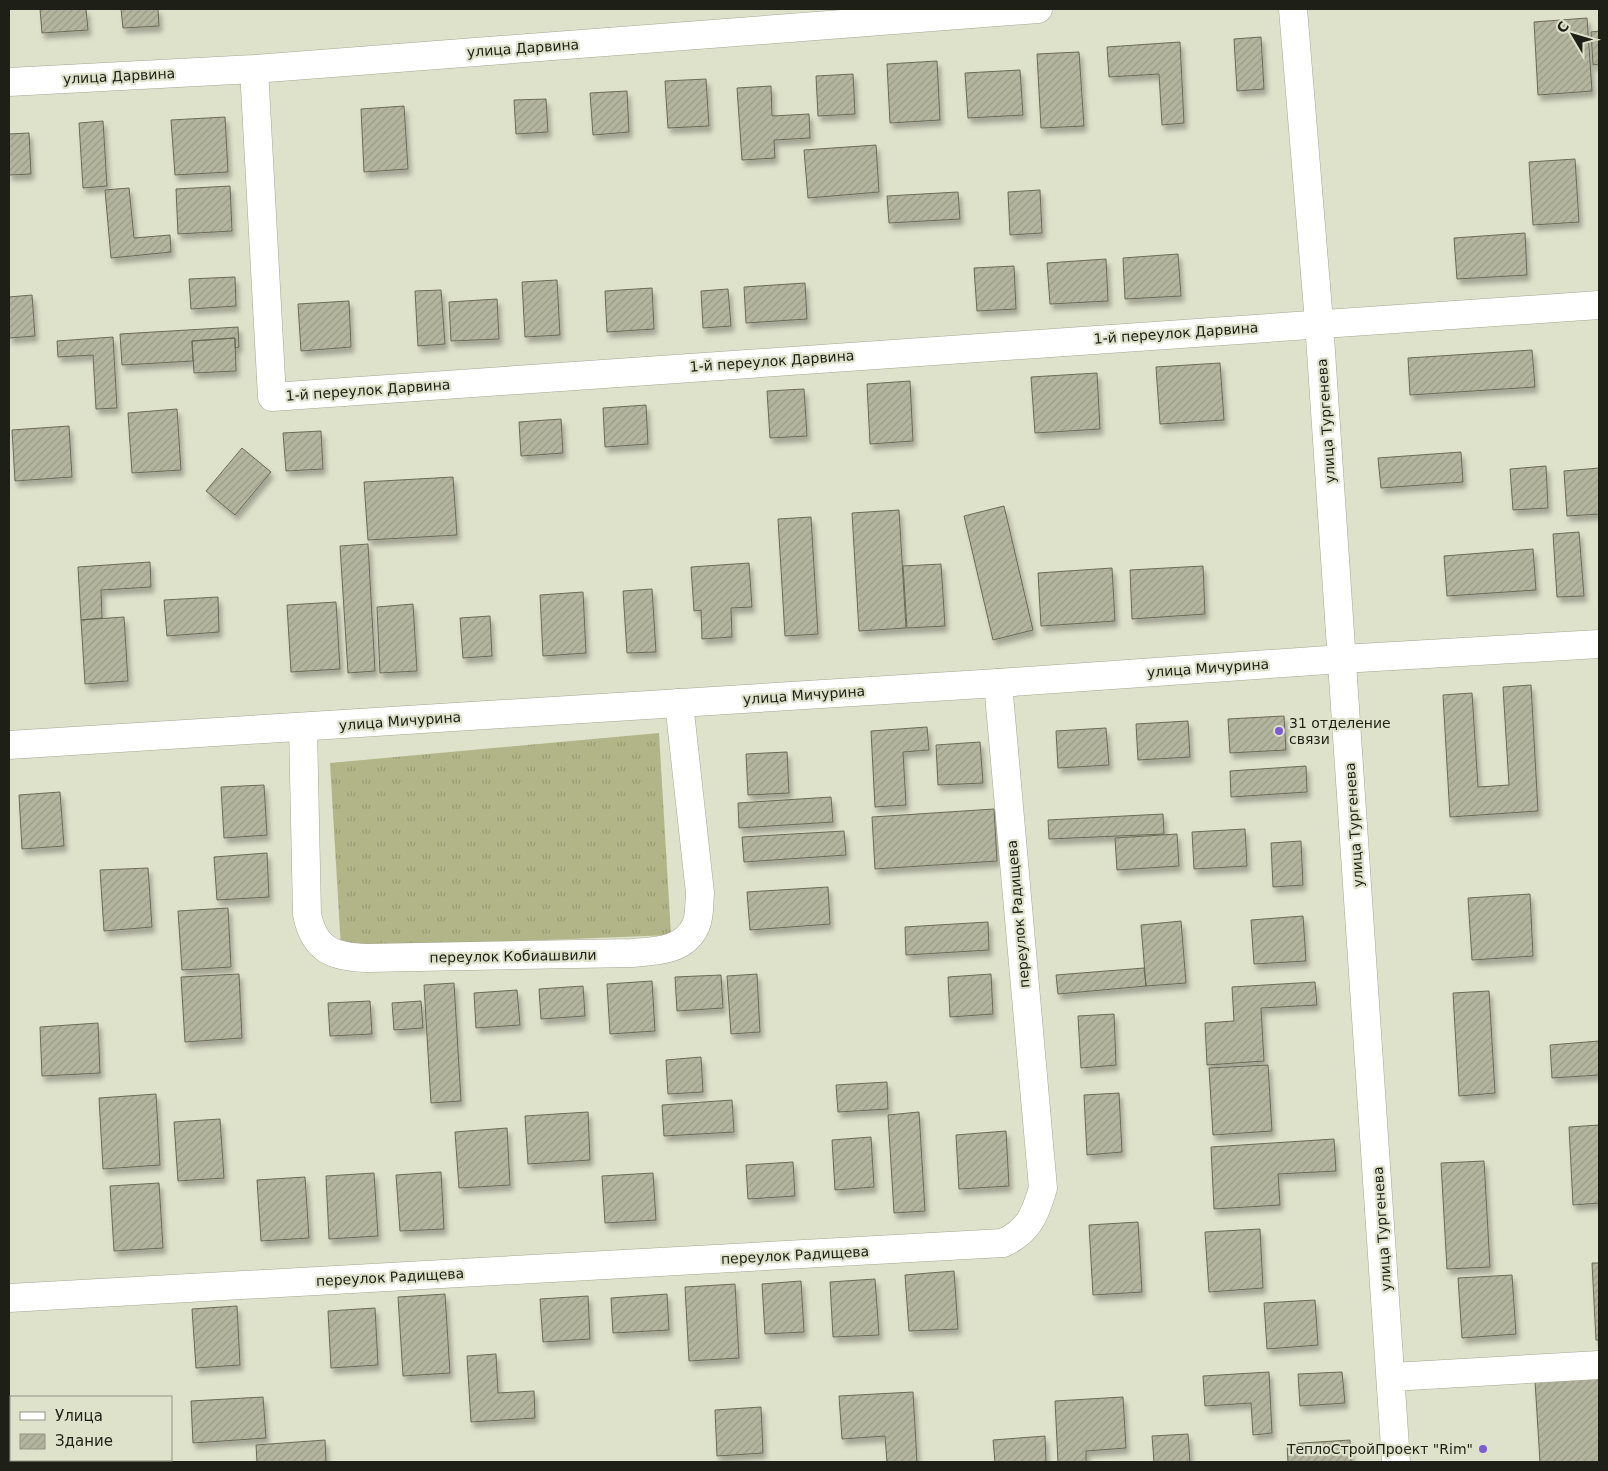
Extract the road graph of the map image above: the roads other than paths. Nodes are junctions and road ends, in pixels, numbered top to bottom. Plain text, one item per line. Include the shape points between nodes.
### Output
1 (1038, 9) edge
2 (1293, 9) edge
3 (254, 69) junction
4 (9, 82) edge
5 (1599, 305) edge
6 (1320, 322) junction
7 (1599, 644) edge
8 (1342, 659) junction
9 (998, 683) junction
10 (679, 703) junction
11 (303, 727) junction
12 (9, 745) edge
13 (9, 1298) edge
14 (1599, 1365) edge
15 (1392, 1377) junction
16 (1396, 1462) edge

1 - 3 street, улица Дарвина
2 - 6 street, улица Тургенева
3 - 4 street, улица Дарвина
3 - 6 street, 1-й переулок Дарвина via 272,397
5 - 6 street, 1-й переулок Дарвина
6 - 8 street, улица Тургенева
7 - 8 street, улица Мичурина
8 - 9 street, улица Мичурина
8 - 15 street, улица Тургенева
9 - 10 street, улица Мичурина
9 - 13 street, переулок Радищева via 1042,1188 1034,1216 1017,1236 1002,1243
10 - 11 street, улица Мичурина
10 - 11 street, переулок Кобиашвили via 700,893 696,924 681,945 632,953 345,958 324,949 310,932 307,914
11 - 12 street, улица Мичурина
14 - 15 street
15 - 16 street, улица Тургенева

